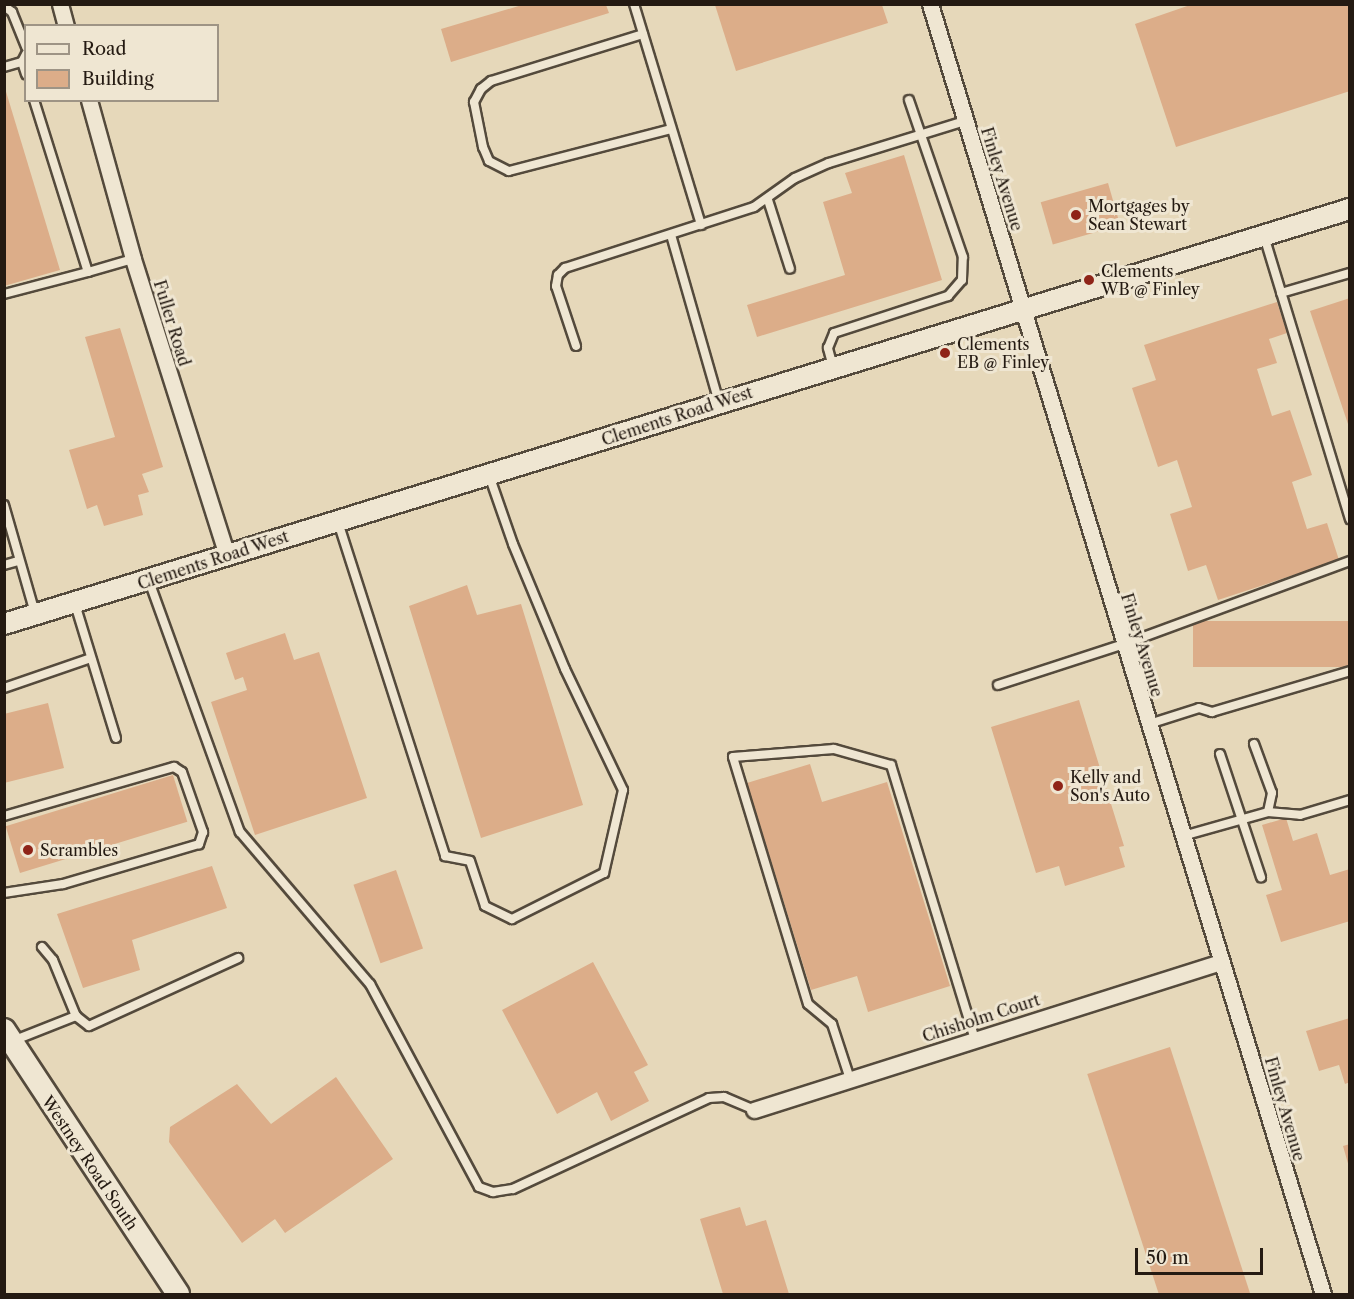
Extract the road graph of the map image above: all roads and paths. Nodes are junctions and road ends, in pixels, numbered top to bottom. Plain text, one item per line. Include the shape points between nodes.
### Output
1 (60, 4) edge
2 (634, 4) edge
3 (930, 4) edge
4 (7, 11) edge
5 (65, 24) edge
6 (643, 34) junction
7 (24, 43) edge
8 (24, 58) edge
9 (4, 67) edge
10 (909, 100) dead end
11 (35, 102) edge
12 (90, 102) edge
13 (965, 121) junction
14 (672, 129) junction
15 (921, 135) junction
16 (768, 200) junction
17 (1350, 209) edge
18 (701, 225) junction
19 (672, 235) junction
20 (1264, 235) junction
21 (133, 259) junction
22 (790, 269) dead end
23 (88, 272) junction
24 (1350, 273) edge
25 (1281, 293) junction
26 (4, 294) edge
27 (1024, 308) junction
28 (576, 346) dead end
29 (833, 368) junction
30 (719, 402) junction
31 (489, 474) junction
32 (4, 505) edge
33 (1350, 519) edge
34 (338, 520) junction
35 (226, 555) junction
36 (18, 561) junction
37 (1350, 561) edge
38 (4, 565) edge
39 (149, 581) junction
40 (75, 602) junction
41 (36, 614) junction
42 (4, 624) edge
43 (1124, 644) junction
44 (91, 658) junction
45 (1350, 671) edge
46 (998, 685) dead end
47 (4, 688) edge
48 (1148, 724) junction
49 (116, 738) dead end
50 (1254, 744) dead end
51 (1220, 754) dead end
52 (1350, 800) edge
53 (1268, 812) junction
54 (4, 816) edge
55 (1242, 818) junction
56 (1181, 836) junction
57 (1261, 877) dead end
58 (4, 893) edge
59 (42, 947) dead end
60 (238, 958) dead end
61 (1221, 962) junction
62 (76, 1016) junction
63 (8, 1036) edge
64 (975, 1039) junction
65 (850, 1079) junction
66 (754, 1110) joint
67 (178, 1294) edge
68 (1323, 1294) edge

1 - 5 street
2 - 6 lane
3 - 13 street, Finley Avenue
4 - 7 lane
6 - 14 lane
6 - 14 lane via 491,81 474,102 483,147 489,161 509,171
8 - 9 lane
10 - 15 lane
11 - 23 lane
12 - 21 street, Fuller Road
13 - 15 lane
13 - 27 street, Finley Avenue
14 - 18 lane
15 - 16 lane via 829,163 795,178
15 - 29 lane via 963,257 962,280 948,296 834,333 828,348
16 - 18 lane
16 - 22 lane
17 - 20 street, Clements Road West
18 - 19 lane
19 - 28 lane via 565,268 558,275 556,286
19 - 30 lane
20 - 25 lane
20 - 27 street, Clements Road West
21 - 23 lane
21 - 35 street, Fuller Road
23 - 26 lane
24 - 25 lane
25 - 33 lane
27 - 29 street, Clements Road West
27 - 43 street, Finley Avenue
29 - 30 street, Clements Road West
30 - 31 street, Clements Road West
31 - 34 street, Clements Road West
31 - 34 lane via 513,544 565,669 623,790 603,873 512,919 484,906 470,861 445,856
32 - 36 lane
34 - 35 street, Clements Road West
35 - 39 street, Clements Road West
36 - 38 lane
36 - 41 lane
37 - 43 lane
39 - 40 street, Clements Road West
39 - 66 lane via 240,832 370,984 479,1187 493,1192 513,1188 709,1098 724,1097
40 - 41 street, Clements Road West
40 - 44 lane
41 - 42 street, Clements Road West
43 - 46 lane
43 - 48 street, Finley Avenue
44 - 47 lane
44 - 49 lane
45 - 48 lane via 1212,712 1199,708
48 - 56 street, Finley Avenue
50 - 53 lane via 1272,793
51 - 55 lane
52 - 53 lane via 1300,815
53 - 55 lane
54 - 58 lane via 174,767 182,772 203,832 199,844 63,884
55 - 56 lane
55 - 57 lane
56 - 61 street, Finley Avenue
59 - 62 lane via 53,960
60 - 62 lane via 89,1026
61 - 64 street, Chisholm Court
61 - 68 street, Finley Avenue
62 - 63 lane
63 - 67 main road, Westney Road South
64 - 65 street, Chisholm Court
64 - 65 lane via 891,765 834,749 733,757 808,1004 832,1024
65 - 66 street, Chisholm Court

